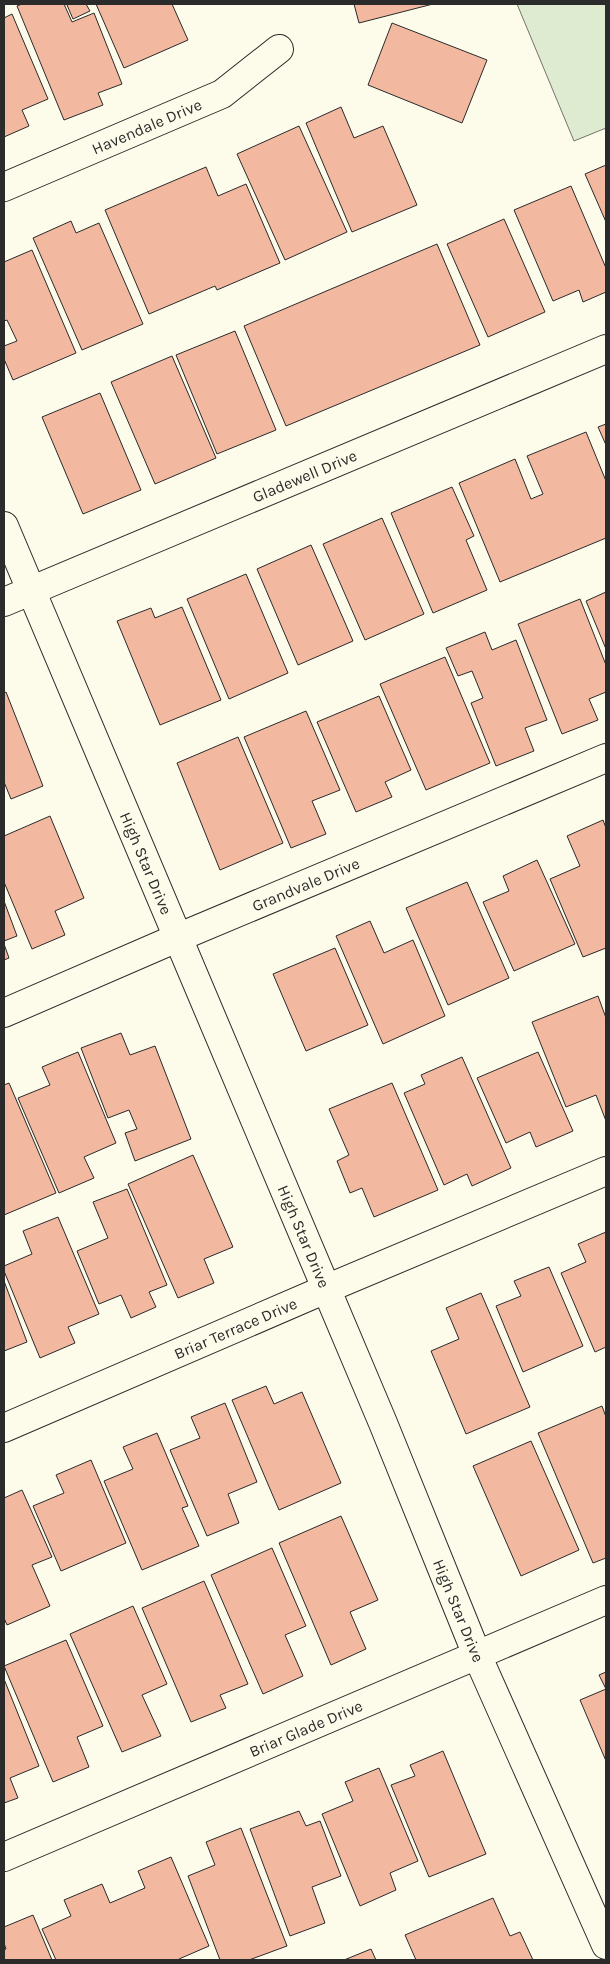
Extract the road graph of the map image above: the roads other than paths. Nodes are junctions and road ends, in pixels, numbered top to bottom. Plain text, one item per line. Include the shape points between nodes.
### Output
1 (279, 49) dead end
2 (4, 187) edge
3 (606, 349) edge
4 (4, 526) edge
5 (31, 590) junction
6 (4, 602) edge
7 (606, 758) edge
8 (177, 938) junction
9 (4, 1013) edge
10 (606, 1171) edge
11 (326, 1289) junction
12 (4, 1428) edge
13 (606, 1600) edge
14 (477, 1655) junction
15 (4, 1856) edge
16 (606, 1946) edge

1 - 2 street, Havendale Drive via 222,94
3 - 5 street, Gladewell Drive
4 - 5 street, High Star Drive
5 - 6 street, Gladewell Drive
5 - 8 street, High Star Drive
7 - 8 street, Grandvale Drive
8 - 9 street, Grandvale Drive
8 - 11 street, High Star Drive
10 - 11 street, Briar Terrace Drive
11 - 12 street, Briar Terrace Drive
11 - 14 street, High Star Drive
13 - 14 street, Briar Glade Drive
14 - 15 street, Briar Glade Drive
14 - 16 street, High Star Drive

